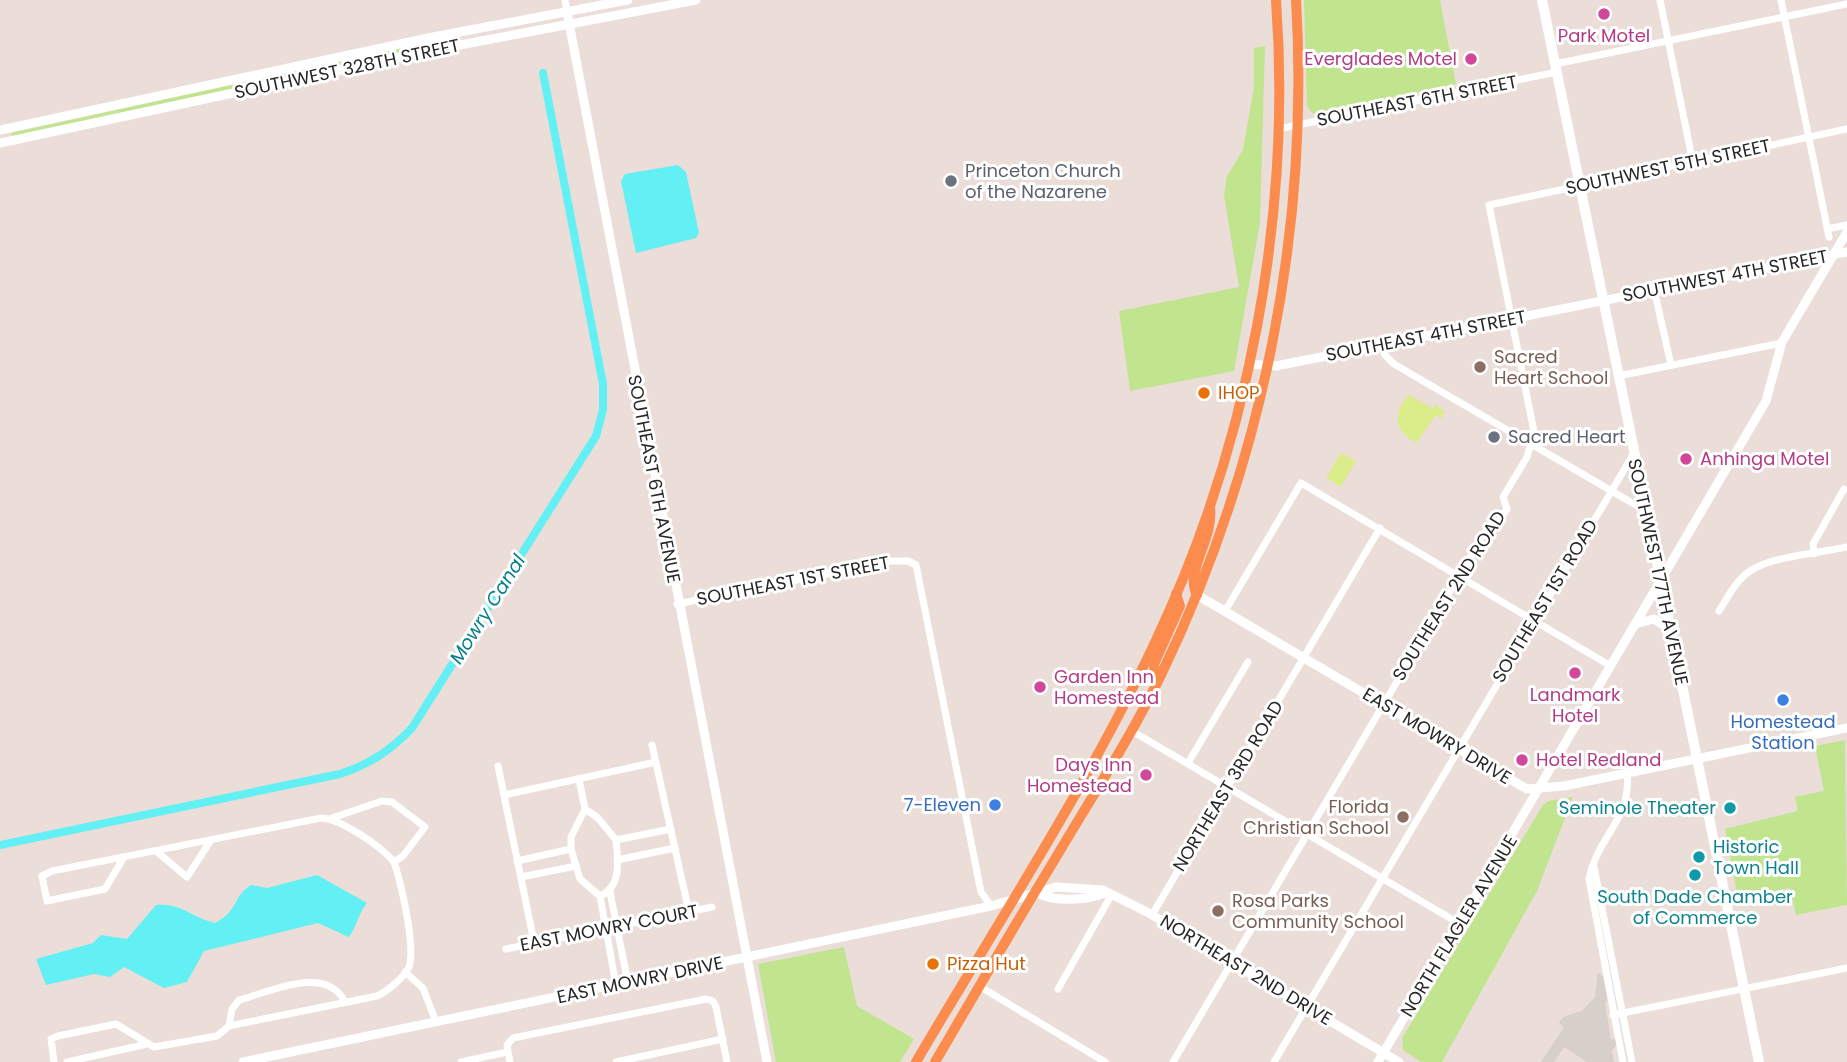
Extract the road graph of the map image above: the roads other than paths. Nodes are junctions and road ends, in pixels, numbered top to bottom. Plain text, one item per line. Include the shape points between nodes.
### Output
1 (565, 0) edge
2 (628, 0) edge
3 (696, 0) edge
4 (1276, 0) edge
5 (1296, 0) edge
6 (1542, 0) edge
7 (1660, 0) edge
8 (1781, 0) edge
9 (1847, 4) edge
10 (567, 12) junction
11 (1784, 17) junction
12 (570, 24) junction
13 (1668, 40) junction
14 (1556, 68) junction
15 (1297, 125) junction
16 (1278, 129) junction
17 (0, 130) edge
18 (1847, 130) edge
19 (1809, 138) junction
20 (0, 143) edge
21 (1693, 163) junction
22 (1579, 185) junction
23 (1847, 225) edge
24 (1846, 237) edge
25 (1847, 252) edge
26 (1834, 254) junction
27 (1654, 289) junction
28 (1602, 300) junction
29 (1510, 319) junction
30 (1782, 342) junction
31 (1381, 344) junction
32 (1248, 364) junction
33 (1671, 365) junction
34 (1268, 367) junction
35 (1618, 376) junction
36 (1532, 446) junction
37 (1634, 453) junction
38 (1844, 489) dead end
39 (1611, 491) junction
40 (1209, 506) junction
41 (1646, 511) junction
42 (1380, 528) junction
43 (1847, 547) edge
44 (1814, 554) junction
45 (1458, 576) junction
46 (1660, 580) junction
47 (1176, 594) junction
48 (1197, 595) junction
49 (677, 604) junction
50 (1225, 611) junction
51 (1719, 611) dead end
52 (1533, 620) junction
53 (1634, 624) junction
54 (1671, 630) junction
55 (1304, 657) junction
56 (1248, 662) dead end
57 (1609, 665) junction
58 (1156, 683) junction
59 (1382, 704) junction
60 (1847, 728) edge
61 (1132, 730) junction
62 (652, 745) dead end
63 (1458, 749) junction
64 (1697, 759) junction
65 (656, 762) junction
66 (1188, 763) junction
67 (498, 766) dead end
68 (1627, 773) junction
69 (579, 779) junction
70 (1228, 787) junction
71 (1539, 790) junction
72 (504, 795) junction
73 (584, 809) junction
74 (331, 818) junction
75 (671, 829) junction
76 (1307, 834) junction
77 (211, 840) junction
78 (616, 840) junction
79 (675, 848) junction
80 (570, 849) junction
81 (156, 851) junction
82 (124, 857) junction
83 (617, 860) junction
84 (517, 861) junction
85 (394, 862) junction
86 (576, 866) junction
87 (521, 877) junction
88 (1381, 878) junction
89 (610, 892) junction
90 (981, 892) junction
91 (1035, 892) junction
92 (1109, 894) junction
93 (600, 896) junction
94 (1012, 900) junction
95 (991, 906) junction
96 (712, 908) dead end
97 (974, 910) junction
98 (689, 912) junction
99 (1152, 915) junction
100 (1460, 924) junction
101 (616, 926) junction
102 (605, 928) junction
103 (534, 942) junction
104 (506, 949) dead end
105 (746, 958) junction
106 (1232, 962) junction
107 (1847, 968) edge
108 (405, 972) junction
109 (628, 983) junction
110 (616, 985) junction
111 (979, 986) junction
112 (1744, 988) junction
113 (1058, 989) dead end
114 (345, 1002) junction
115 (1307, 1006) junction
116 (1618, 1014) junction
117 (436, 1022) junction
118 (229, 1026) junction
119 (723, 1039) junction
120 (147, 1044) junction
121 (507, 1052) junction
122 (1384, 1052) junction
123 (54, 1062) edge
124 (67, 1062) edge
125 (243, 1062) edge
126 (461, 1062) edge
127 (510, 1062) edge
128 (616, 1062) edge
129 (727, 1062) edge
130 (767, 1062) edge
131 (916, 1062) edge
132 (935, 1062) edge
133 (1105, 1062) edge
134 (1173, 1062) edge
135 (1274, 1062) edge
136 (1378, 1062) edge
137 (1399, 1062) edge
138 (1623, 1062) edge
139 (1632, 1062) edge
140 (1759, 1062) edge

1 - 10 street, SOUTHEAST 6TH AVENUE
2 - 10 street, SOUTHWEST 328TH STREET
3 - 12 street, SOUTHWEST 328TH STREET
4 - 16 highway
5 - 15 highway
6 - 14 main road, SOUTHWEST 177TH AVENUE
7 - 13 street
8 - 11 street
9 - 11 street, SOUTHEAST 6TH STREET
10 - 12 street, SOUTHEAST 6TH AVENUE
10 - 17 street, SOUTHWEST 328TH STREET
11 - 13 street, SOUTHEAST 6TH STREET
11 - 19 street
12 - 20 street, SOUTHWEST 328TH STREET
12 - 49 street, SOUTHEAST 6TH AVENUE
13 - 14 street, SOUTHEAST 6TH STREET
13 - 21 street
14 - 15 street, SOUTHEAST 6TH STREET
14 - 22 main road, SOUTHWEST 177TH AVENUE
15 - 16 street, SOUTHEAST 6TH STREET
15 - 34 highway via 1288,246
16 - 32 highway via 1268,250
18 - 19 street, SOUTHWEST 5TH STREET
19 - 21 street, SOUTHWEST 5TH STREET
19 - 23 street via 1828,233
21 - 22 street, SOUTHWEST 5TH STREET
22 - 28 main road, SOUTHWEST 177TH AVENUE
22 - 29 street, SOUTHWEST 5TH STREET via 1489,205
24 - 26 street, NORTH FLAGLER AVENUE
25 - 26 street, SOUTHWEST 4TH STREET
26 - 27 street, SOUTHWEST 4TH STREET
26 - 30 street, NORTH FLAGLER AVENUE
27 - 28 street, SOUTHWEST 4TH STREET
27 - 33 street
28 - 29 street, SOUTHEAST 4TH STREET
28 - 35 main road, SOUTHWEST 177TH AVENUE
29 - 31 street, SOUTHEAST 4TH STREET
29 - 36 street via 1534,432
30 - 33 street
30 - 46 street, NORTH FLAGLER AVENUE via 1766,401
31 - 34 street, SOUTHEAST 4TH STREET
31 - 36 street via 1394,364
32 - 34 street, SOUTHEAST 4TH STREET
32 - 40 highway
33 - 35 street
34 - 48 highway via 1237,482
35 - 37 main road, SOUTHWEST 177TH AVENUE
36 - 39 street
36 - 45 street, SOUTHEAST 2ND ROAD via 1503,497 1507,509 1485,532
37 - 39 street, SOUTHEAST 1ST ROAD
37 - 41 main road, SOUTHWEST 177TH AVENUE
38 - 44 street via 1813,544
39 - 41 street
39 - 52 street, SOUTHEAST 1ST ROAD
40 - 47 highway
40 - 48 highway via 1212,524 1192,580
41 - 46 main road, SOUTHWEST 177TH AVENUE
42 - 45 street
42 - 50 street via 1301,483
42 - 55 street, NORTHEAST 3RD ROAD
43 - 44 street
44 - 51 street via 1750,571
45 - 52 street
45 - 59 street, SOUTHEAST 2ND ROAD
46 - 53 street, NORTH FLAGLER AVENUE
46 - 54 main road, SOUTHWEST 177TH AVENUE
47 - 58 highway via 1180,606 1154,664
47 - 94 highway via 1115,722
48 - 50 street, EAST MOWRY DRIVE
48 - 58 highway
49 - 90 street, SOUTHEAST 1ST STREET via 908,561 919,573
49 - 105 street, SOUTHEAST 6TH AVENUE
50 - 55 street, EAST MOWRY DRIVE
52 - 57 street
52 - 63 street, SOUTHEAST 1ST ROAD
53 - 54 street via 1654,619
53 - 57 street, NORTH FLAGLER AVENUE
54 - 64 main road, SOUTHWEST 177TH AVENUE
55 - 59 street, EAST MOWRY DRIVE
55 - 70 street, NORTHEAST 3RD ROAD
56 - 66 street
57 - 71 street, NORTH FLAGLER AVENUE
58 - 61 highway
59 - 63 street, EAST MOWRY DRIVE
59 - 76 street, SOUTHEAST 2ND ROAD
60 - 64 street
61 - 66 street
61 - 91 highway
62 - 65 street
63 - 71 street, EAST MOWRY DRIVE via 1524,788
63 - 88 street, SOUTHEAST 1ST ROAD
64 - 68 street
64 - 112 main road, SOUTHWEST 177TH AVENUE
65 - 69 street
65 - 75 street
66 - 70 street
67 - 72 street
68 - 71 street
68 - 116 street via 1629,797 1594,863
69 - 72 street
69 - 73 street
70 - 76 street
70 - 99 street, NORTHEAST 3RD ROAD
71 - 100 street, NORTH FLAGLER AVENUE
72 - 84 street
73 - 78 street
73 - 80 street
74 - 77 street
74 - 85 street
74 - 85 street via 382,801 392,802 425,827
75 - 78 street
75 - 79 street
76 - 88 street
76 - 106 street, SOUTHEAST 2ND ROAD
77 - 81 street
77 - 81 street via 187,877
78 - 83 street
79 - 83 street
79 - 98 street
80 - 84 street
80 - 86 street
81 - 82 street
82 - 82 street via 42,876 47,901 105,889
83 - 89 street via 616,882
84 - 87 street
85 - 108 street via 410,945
86 - 87 street
86 - 93 street via 580,879
87 - 103 street
88 - 100 street
88 - 115 street, SOUTHEAST 1ST ROAD
89 - 93 street
89 - 101 street
90 - 95 street
90 - 97 street
91 - 92 street via 1056,899
91 - 94 street, EAST MOWRY DRIVE
91 - 111 highway
92 - 99 street, NORTHEAST 2ND DRIVE
92 - 113 street
93 - 102 street
94 - 95 street, EAST MOWRY DRIVE
94 - 131 highway
95 - 97 street, EAST MOWRY DRIVE
96 - 98 street, EAST MOWRY COURT
97 - 105 street, EAST MOWRY DRIVE
98 - 101 street, EAST MOWRY COURT
99 - 106 street, NORTHEAST 2ND DRIVE
100 - 122 street, NORTH FLAGLER AVENUE
101 - 102 street, EAST MOWRY COURT
101 - 109 street
102 - 103 street, EAST MOWRY COURT
102 - 110 street
103 - 104 street, EAST MOWRY COURT
105 - 109 street, EAST MOWRY DRIVE
105 - 130 street, SOUTHEAST 6TH AVENUE
106 - 115 street, NORTHEAST 2ND DRIVE
106 - 134 street, SOUTHEAST 2ND ROAD
107 - 112 street
108 - 114 street via 386,992
108 - 117 street via 423,988
109 - 110 street, EAST MOWRY DRIVE
110 - 117 street, EAST MOWRY DRIVE
111 - 132 highway
111 - 133 street
112 - 116 street
112 - 140 main road, SOUTHWEST 177TH AVENUE
114 - 118 street
114 - 118 street via 332,987 312,981 239,1000
115 - 122 street, NORTHEAST 2ND DRIVE
115 - 135 street, SOUTHEAST 1ST ROAD
116 - 138 street
116 - 139 street
117 - 125 street, EAST MOWRY DRIVE
118 - 120 street via 216,1036 154,1047
119 - 121 street via 715,1005 706,999 515,1038 508,1043
119 - 128 street
119 - 129 street
120 - 123 street via 116,1024 51,1039
120 - 124 street
121 - 126 street
121 - 127 street
122 - 136 street, NORTH FLAGLER AVENUE
122 - 137 street, NORTHEAST 2ND DRIVE

